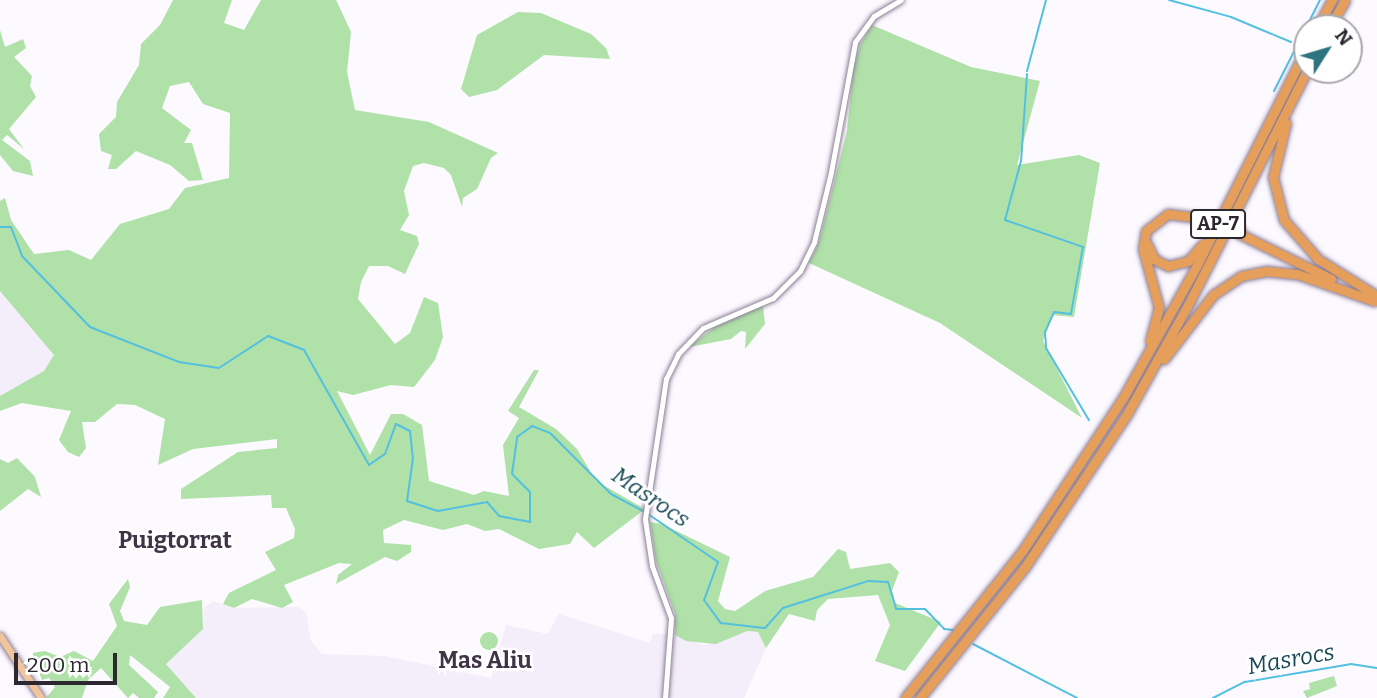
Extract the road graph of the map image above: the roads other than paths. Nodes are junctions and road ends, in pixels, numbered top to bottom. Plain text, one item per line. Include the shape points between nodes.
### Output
1 (901, 0) edge
2 (1293, 75) edge
3 (1301, 84) edge
4 (1303, 84) edge
5 (1250, 161) junction
6 (1210, 220) junction
7 (1376, 299) edge
8 (1134, 401) junction
9 (1100, 435) junction
10 (0, 636) edge
11 (41, 698) edge
12 (665, 698) edge
13 (905, 698) edge
14 (920, 698) edge

1 - 12 street via 868,22 850,58 841,127 809,254 795,279 778,294 715,320 678,354 663,393 645,512 652,566 671,618
2 - 5 highway, AP-7
3 - 8 highway, AP-7
4 - 7 highway via 1276,156 1277,202 1290,230 1307,249
5 - 6 highway via 1191,258 1168,267 1149,251 1150,231 1163,219
5 - 9 highway, AP-7 via 1158,338
6 - 7 highway, bridge
6 - 9 highway via 1168,214 1146,231 1143,249 1157,293 1157,326
7 - 8 highway via 1297,274 1266,271 1241,276 1203,306
8 - 14 highway, AP-7 via 1025,567
9 - 13 highway, AP-7 via 1023,550
10 - 11 main road

